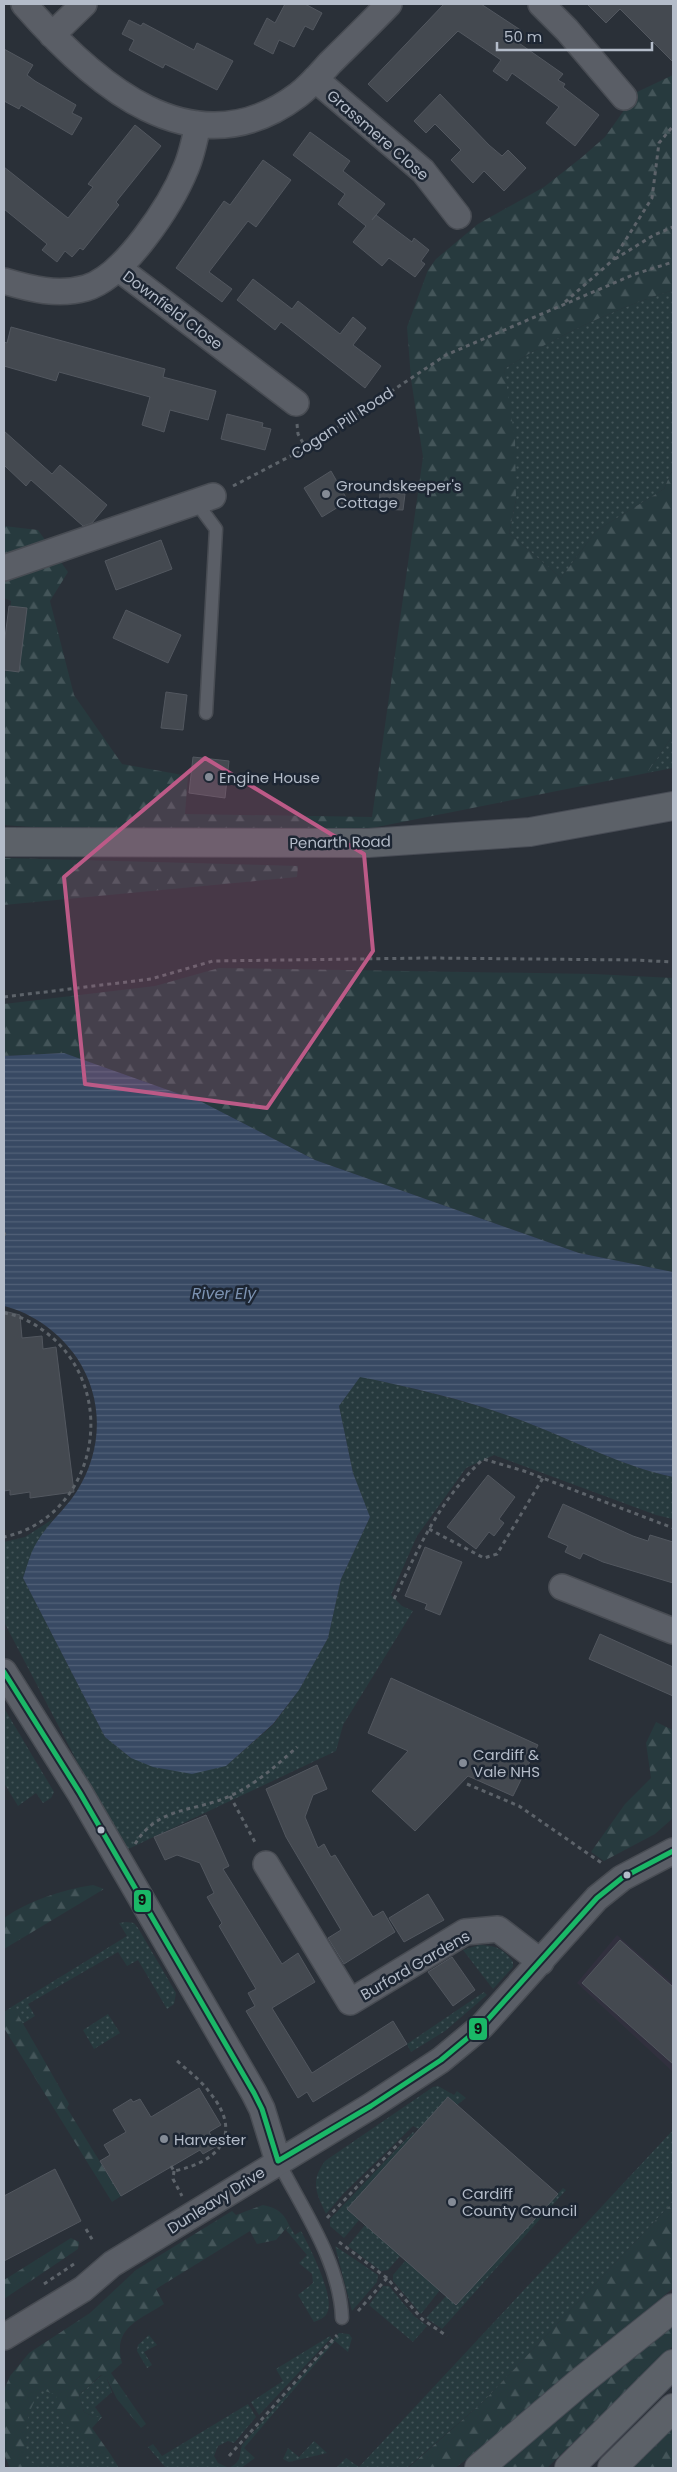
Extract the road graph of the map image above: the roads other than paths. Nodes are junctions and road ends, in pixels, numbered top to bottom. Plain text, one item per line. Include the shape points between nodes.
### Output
1 (24, 4) edge
2 (84, 4) edge
3 (389, 4) edge
4 (541, 4) edge
5 (52, 35) junction
6 (315, 79) junction
7 (624, 97) dead end
8 (198, 124) junction
9 (458, 216) dead end
10 (118, 268) junction
11 (4, 281) edge
12 (296, 403) dead end
13 (204, 499) joint
14 (4, 568) edge
15 (206, 713) dead end
16 (673, 806) edge
17 (4, 842) edge
18 (562, 1587) dead end
19 (673, 1631) edge
20 (4, 1672) edge
21 (673, 1851) edge
22 (261, 1855) road end
23 (541, 1962) junction
24 (278, 2161) junction
25 (673, 2308) edge
26 (342, 2318) dead end
27 (4, 2338) edge
28 (673, 2364) edge
29 (673, 2408) edge
30 (479, 2468) edge
31 (569, 2468) edge
32 (612, 2468) edge

1 - 5 street
2 - 5 street
3 - 6 street
4 - 7 street
5 - 8 street via 119,92 162,116 181,123
6 - 8 street via 298,95 252,119 229,124
6 - 9 street, Grassmere Close via 423,171
8 - 10 street via 191,156 181,178 147,233
10 - 11 street via 87,288 68,292 38,290
10 - 12 street, Downfield Close
13 - 14 street
13 - 15 lane via 216,529
16 - 17 main road, Penarth Road via 530,832 368,843
18 - 19 street
20 - 24 street via 80,1793 254,2093 262,2108
21 - 23 street, Dunleavy Drive via 622,1878 598,1898
22 - 23 street, Burford Gardens via 350,2002 465,1932 498,1930
23 - 24 street, Dunleavy Drive via 482,2026 441,2060
24 - 26 lane via 323,2246 341,2302
24 - 27 street, Dunleavy Drive via 112,2264 82,2289
25 - 30 main road
28 - 31 main road
29 - 32 main road

